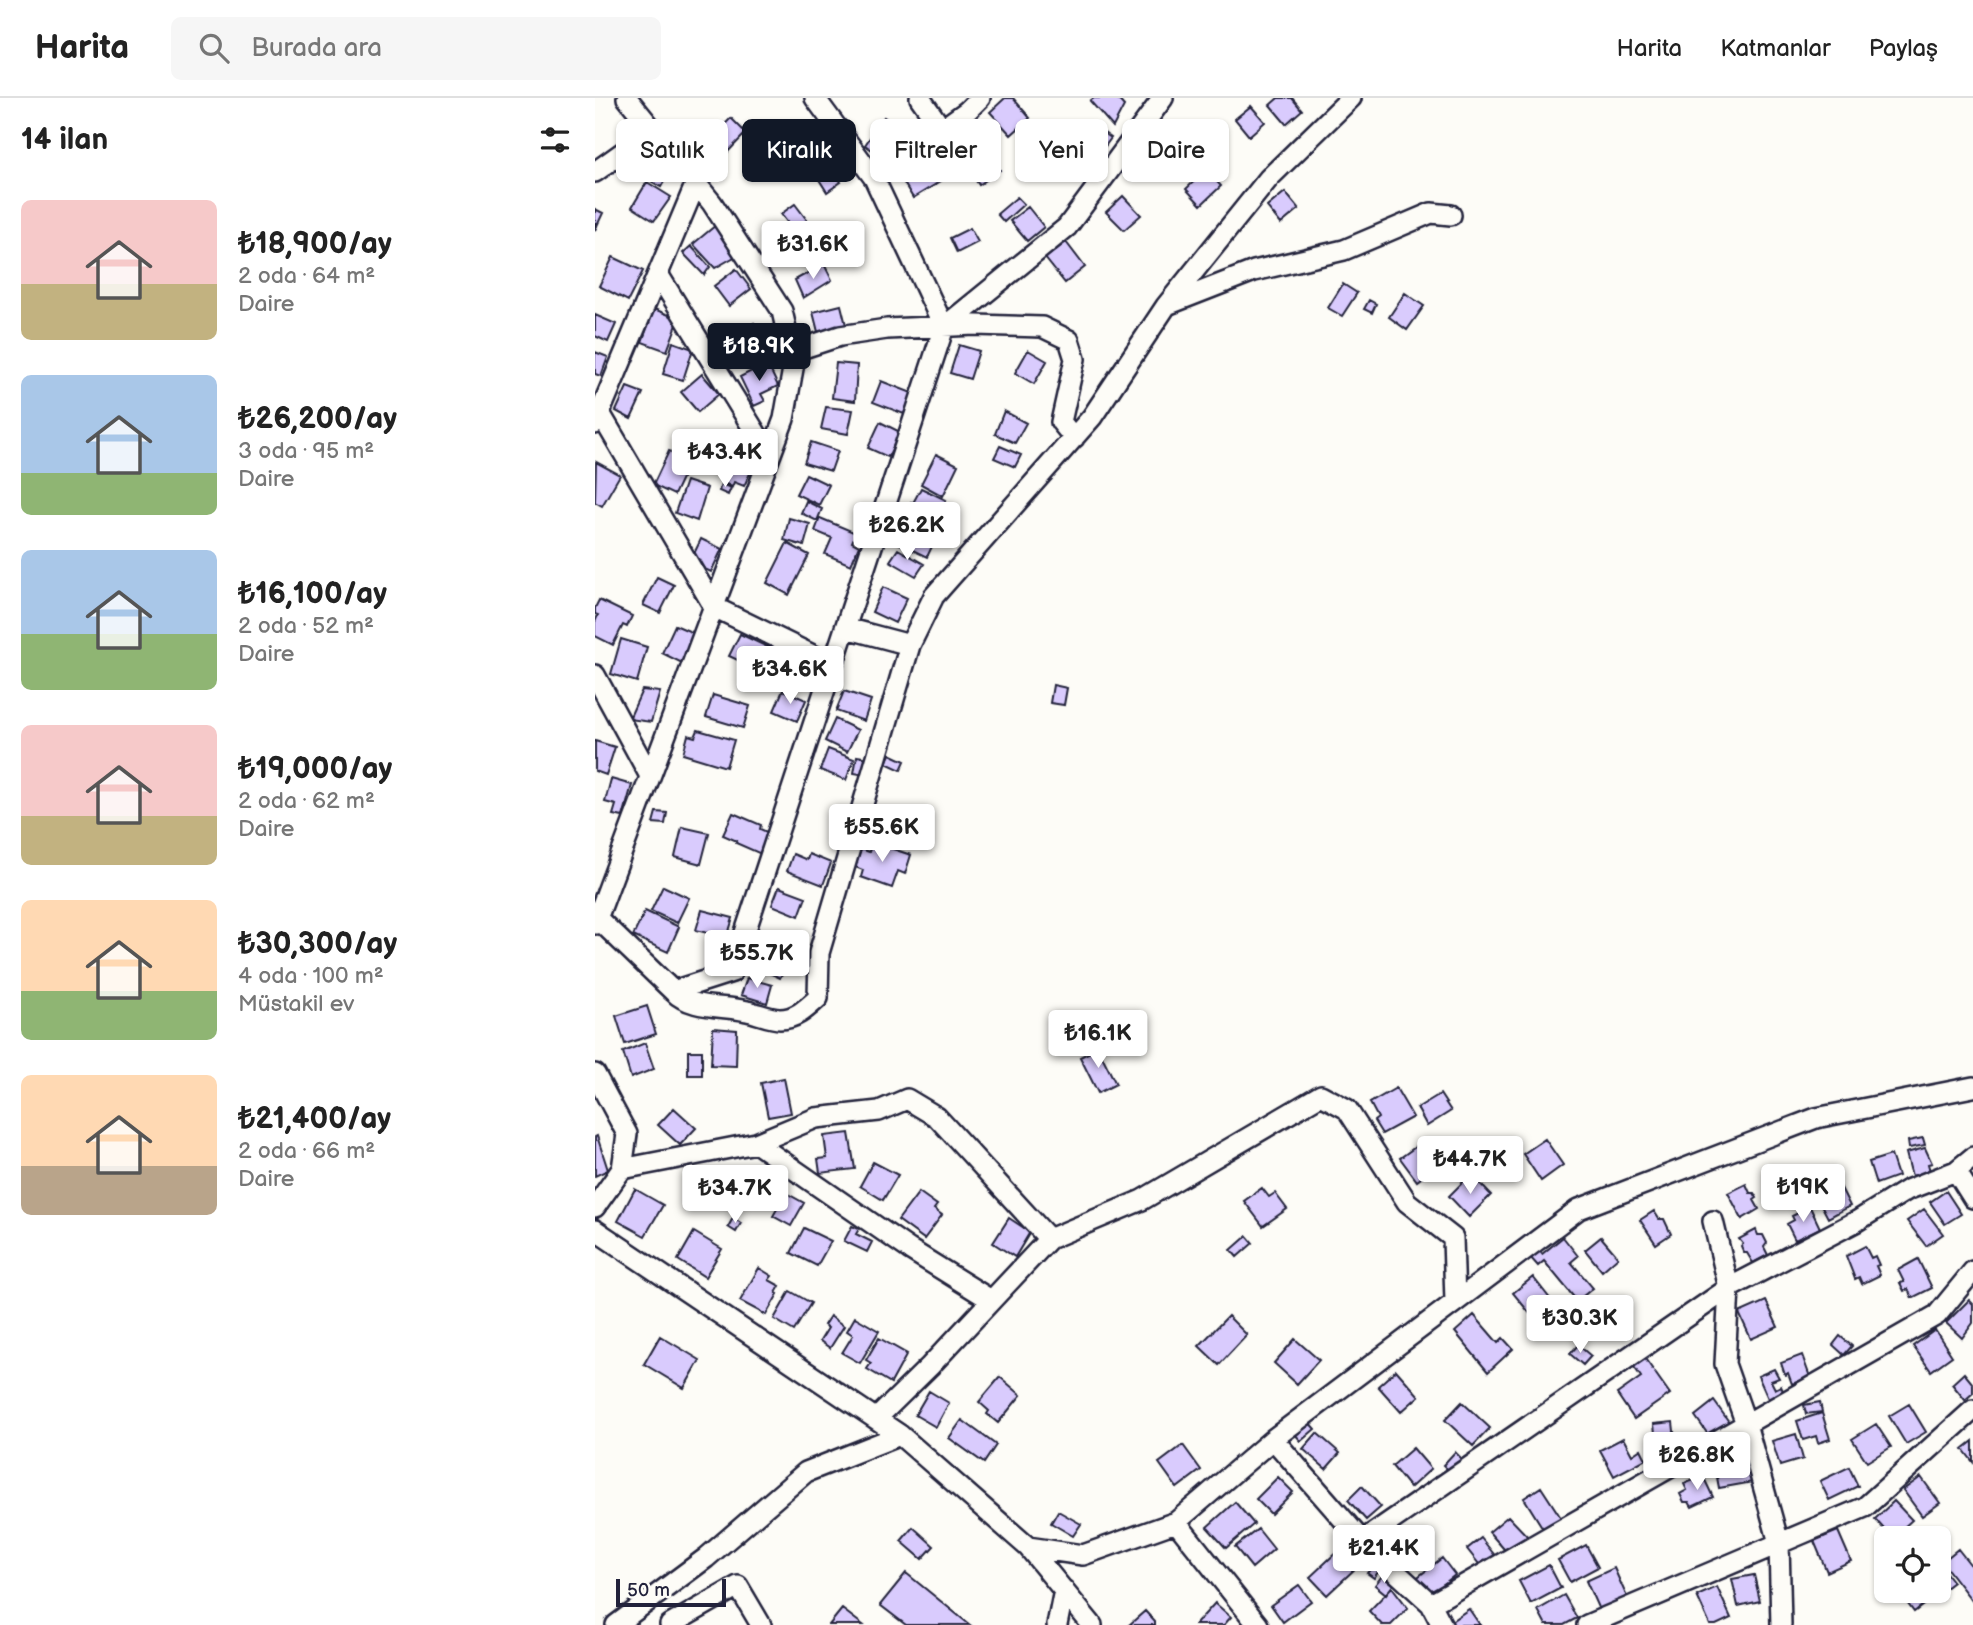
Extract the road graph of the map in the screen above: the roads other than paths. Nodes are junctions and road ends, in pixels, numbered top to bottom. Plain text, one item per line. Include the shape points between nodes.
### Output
1 (627, 98) edge
2 (815, 98) edge
3 (919, 98) edge
4 (979, 98) edge
5 (1163, 98) edge
6 (1351, 98) edge
7 (645, 119) edge
8 (935, 119) edge
9 (956, 119) edge
10 (616, 157) edge
11 (595, 172) edge
12 (870, 173) edge
13 (876, 182) edge
14 (696, 183) joint
15 (1451, 215) dead end
16 (658, 274) junction
17 (1166, 306) junction
18 (944, 327) junction
19 (791, 352) junction
20 (597, 416) edge
21 (1074, 438) junction
22 (770, 456) junction
23 (713, 607) junction
24 (846, 628) junction
25 (910, 645) junction
26 (833, 665) junction
27 (595, 675) edge
28 (650, 776) junction
29 (596, 920) edge
30 (673, 990) junction
31 (595, 1074) edge
32 (1973, 1087) edge
33 (756, 1143) junction
34 (1973, 1157) edge
35 (622, 1169) junction
36 (1956, 1171) junction
37 (1973, 1198) edge
38 (595, 1207) edge
39 (1713, 1221) dead end
40 (595, 1230) edge
41 (1049, 1239) junction
42 (1973, 1271) edge
43 (1729, 1288) junction
44 (991, 1300) junction
45 (1455, 1302) junction
46 (1973, 1410) edge
47 (876, 1419) junction
48 (1746, 1424) junction
49 (900, 1435) junction
50 (1273, 1440) junction
51 (1176, 1522) junction
52 (1362, 1541) junction
53 (1779, 1543) junction
54 (1028, 1547) junction
55 (1064, 1590) junction
56 (1431, 1604) junction
57 (616, 1625) edge
58 (670, 1625) edge
59 (761, 1625) edge
60 (1057, 1625) edge
61 (1091, 1625) edge
62 (1258, 1625) edge
63 (1442, 1625) edge
64 (1587, 1625) edge
65 (1781, 1625) edge

1 - 7 street
2 - 12 street
3 - 8 street
4 - 9 street
5 - 18 street via 1067,227
6 - 17 street via 1269,178
10 - 11 street
13 - 18 street
14 - 16 street
14 - 19 street via 782,311
15 - 17 street via 1431,213 1344,250 1254,271
16 - 20 street
16 - 22 street
17 - 21 street
18 - 19 street via 840,335
18 - 21 street via 1042,327 1069,340 1075,359 1061,422
18 - 24 street
19 - 22 street via 794,363 784,419
20 - 23 street
21 - 25 street via 934,596
22 - 23 street
23 - 26 street
23 - 28 street
24 - 25 street
24 - 26 street
25 - 30 street via 818,953 818,998 801,1014 780,1019 700,1005
26 - 30 street via 732,972
27 - 28 street
28 - 29 street
29 - 30 street
31 - 35 street via 627,1134
32 - 45 street via 1816,1118 1579,1209
33 - 35 street
33 - 41 street via 816,1118 879,1111 908,1099 937,1117
33 - 44 street
34 - 36 street
35 - 38 street
36 - 37 street
36 - 43 street via 1907,1190
39 - 43 street
40 - 47 street
41 - 44 street
41 - 45 street via 1142,1200 1321,1095 1347,1109 1407,1202 1453,1238
42 - 48 street via 1937,1315
43 - 48 street via 1725,1364
43 - 52 street
44 - 47 street
45 - 50 street
46 - 53 street via 1865,1507
47 - 49 street
48 - 53 street
48 - 56 street
49 - 54 street
49 - 57 street via 806,1472 706,1558
50 - 51 street
50 - 52 street
51 - 54 street via 1083,1555
51 - 62 street
52 - 56 street
53 - 64 street
53 - 65 street
54 - 55 street
55 - 60 street
55 - 61 street
56 - 63 street
58 - 59 street via 738,1586

